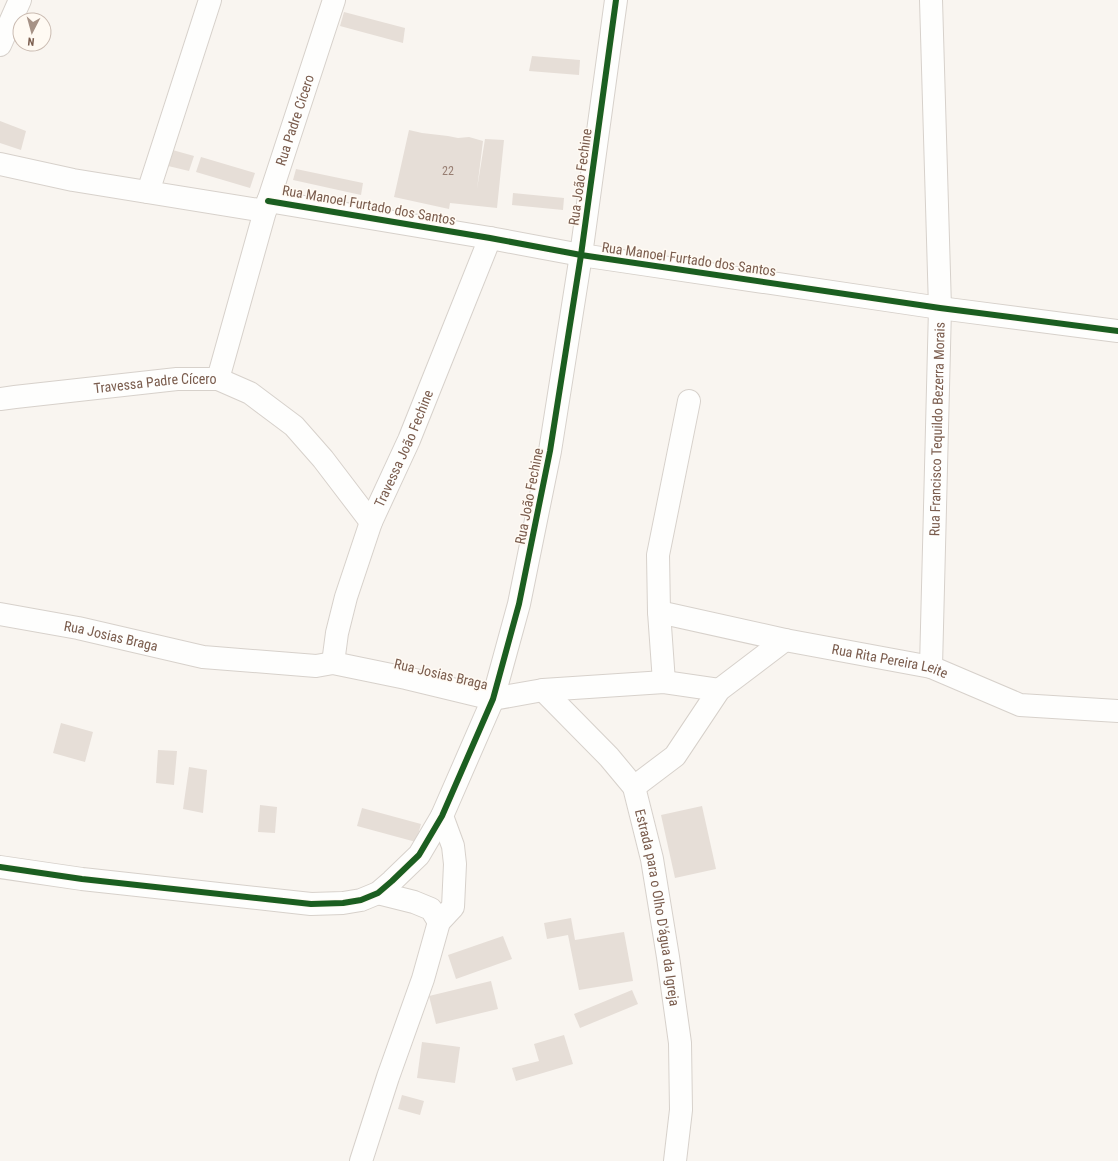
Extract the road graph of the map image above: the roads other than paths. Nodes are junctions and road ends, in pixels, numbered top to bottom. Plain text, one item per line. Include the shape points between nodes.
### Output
1 (20, 0) edge
2 (210, 0) edge
3 (334, 0) edge
4 (616, 0) edge
5 (931, 0) edge
6 (0, 46) edge
7 (0, 164) edge
8 (148, 192) junction
9 (266, 206) junction
10 (490, 238) junction
11 (581, 255) junction
12 (940, 308) junction
13 (1118, 331) edge
14 (218, 379) junction
15 (0, 399) edge
16 (689, 401) dead end
17 (371, 522) junction
18 (659, 612) junction
19 (0, 614) edge
20 (785, 640) junction
21 (333, 663) junction
22 (931, 667) junction
23 (664, 682) junction
24 (544, 690) junction
25 (719, 690) junction
26 (493, 699) junction
27 (1118, 711) edge
28 (634, 787) junction
29 (442, 816) junction
30 (0, 867) edge
31 (378, 893) junction
32 (439, 922) junction
33 (361, 1161) edge
34 (675, 1161) edge

1 - 6 street
2 - 8 street
3 - 9 street, Rua Padre Cícero
4 - 11 street, Rua João Fechine
5 - 12 street, Rua Francisco Tequildo Bezerra Morais
7 - 8 street, Rua Manoel Furtado dos Santos via 73,180
8 - 9 street, Rua Manoel Furtado dos Santos
9 - 10 street, Rua Manoel Furtado dos Santos
9 - 14 street, Rua Padre Cícero
10 - 11 street, Rua Manoel Furtado dos Santos
10 - 17 street, Travessa João Fechine via 409,440
11 - 12 street, Rua Manoel Furtado dos Santos
11 - 26 street, Rua João Fechine via 550,451 519,604
12 - 13 street, Rua Manoel Furtado dos Santos
12 - 22 street, Rua Francisco Tequildo Bezerra Morais
14 - 15 street, Travessa Padre Cícero via 177,378
14 - 17 street, Travessa Padre Cícero via 250,393 294,426 324,459
16 - 18 street via 658,555
17 - 21 street, Travessa João Fechine via 346,597
18 - 20 street, Rua Rita Pereira Leite
18 - 23 street
19 - 21 street, Rua Josias Braga via 78,628 203,657 316,666
20 - 22 street, Rua Rita Pereira Leite
20 - 25 street
21 - 26 street, Rua Josias Braga
22 - 27 street, Rua Rita Pereira Leite via 1020,705
23 - 24 street, Rua Josias Braga
23 - 25 street, Rua Josias Braga
24 - 26 street, Rua Josias Braga
24 - 28 street, Estrada para o Olho D'água da Igreja via 609,757
25 - 28 street via 675,756
26 - 29 street, Rua João Fechine
28 - 34 street, Estrada para o Olho D'água da Igreja via 652,859 680,1043 681,1110
29 - 31 street, Rua João Fechine via 419,855
29 - 32 street via 453,846 455,864 453,907
30 - 31 street, Rua João Fechine via 82,879 311,904 343,903 361,900
31 - 32 street via 431,909
32 - 33 street via 423,979

